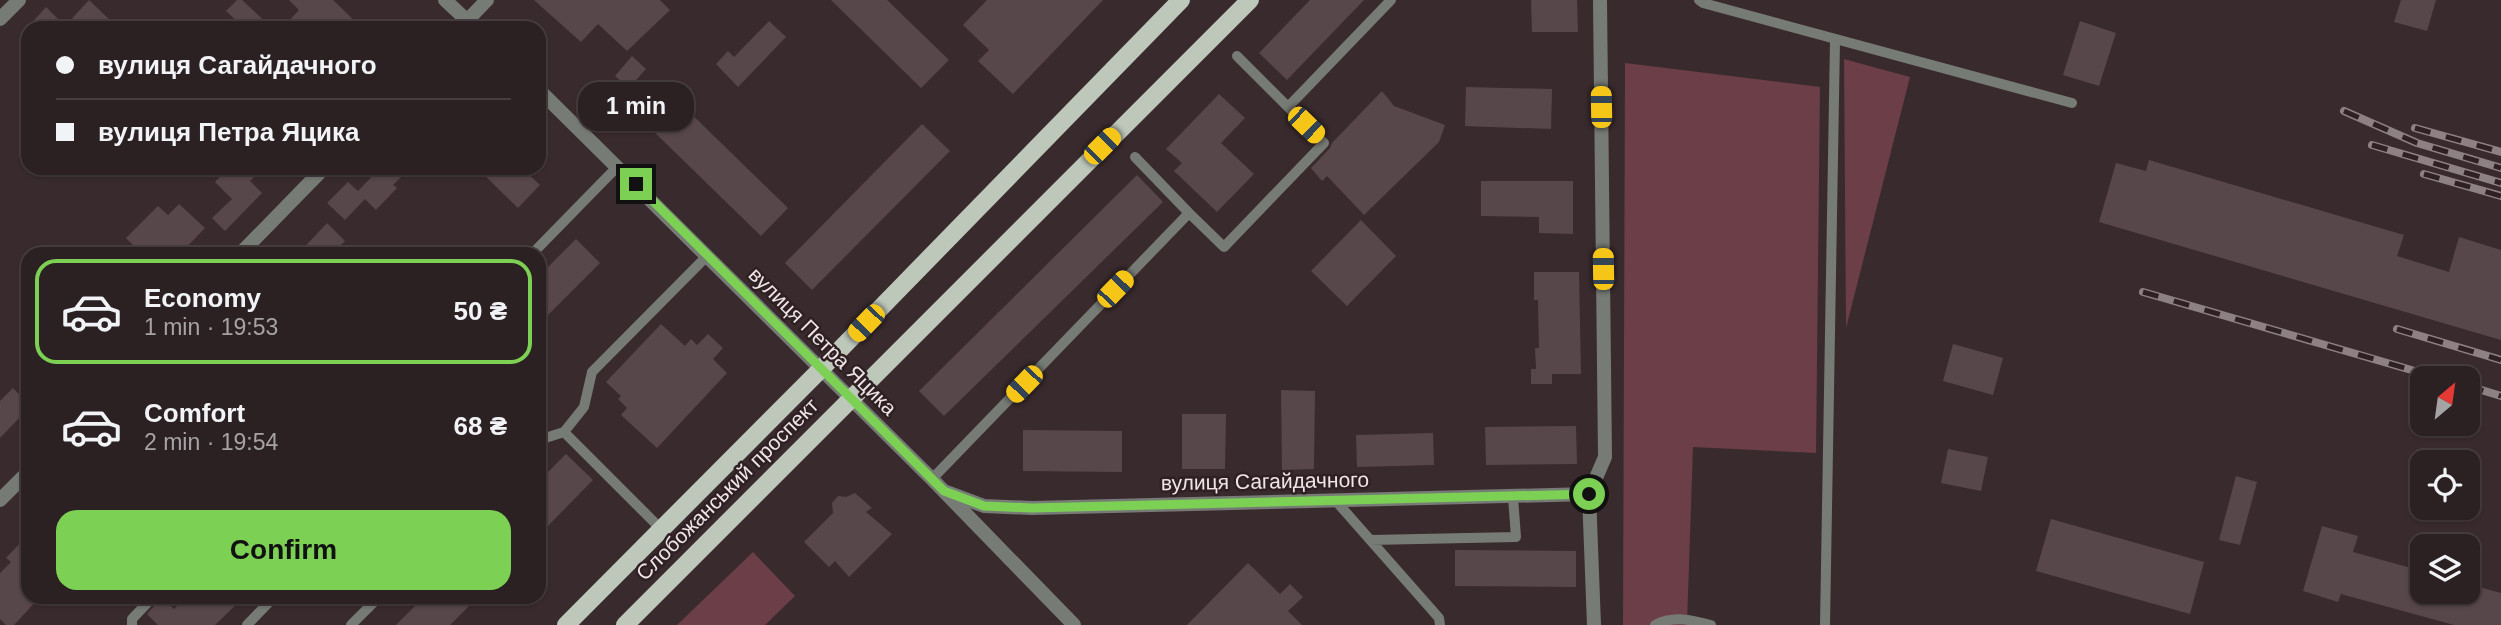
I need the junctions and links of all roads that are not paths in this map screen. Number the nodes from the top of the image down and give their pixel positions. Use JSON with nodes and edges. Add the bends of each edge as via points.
{"nodes":[{"id":1,"x":19,"y":0,"type":"edge"},
{"id":2,"x":445,"y":0,"type":"edge"},
{"id":3,"x":487,"y":0,"type":"edge"},
{"id":4,"x":1181,"y":0,"type":"edge"},
{"id":5,"x":1250,"y":0,"type":"edge"},
{"id":6,"x":1391,"y":0,"type":"edge"},
{"id":7,"x":1600,"y":0,"type":"edge"},
{"id":8,"x":1699,"y":0,"type":"edge"},
{"id":9,"x":0,"y":19,"type":"edge"},
{"id":10,"x":463,"y":21,"type":"edge"},
{"id":11,"x":471,"y":21,"type":"edge"},
{"id":12,"x":1835,"y":40,"type":"junction"},
{"id":13,"x":1237,"y":56,"type":"dead end"},
{"id":14,"x":546,"y":97,"type":"edge"},
{"id":15,"x":2072,"y":103,"type":"dead end"},
{"id":16,"x":1288,"y":107,"type":"junction"},
{"id":17,"x":1135,"y":158,"type":"dead end"},
{"id":18,"x":618,"y":166,"type":"junction"},
{"id":19,"x":317,"y":175,"type":"edge"},
{"id":20,"x":1189,"y":213,"type":"junction"},
{"id":21,"x":247,"y":247,"type":"edge"},
{"id":22,"x":539,"y":247,"type":"edge"},
{"id":23,"x":708,"y":256,"type":"junction"},
{"id":24,"x":821,"y":369,"type":"junction"},
{"id":25,"x":850,"y":397,"type":"junction"},
{"id":26,"x":564,"y":432,"type":"junction"},
{"id":27,"x":546,"y":438,"type":"edge"},
{"id":28,"x":21,"y":479,"type":"edge"},
{"id":29,"x":932,"y":479,"type":"junction"},
{"id":30,"x":944,"y":491,"type":"junction"},
{"id":31,"x":1589,"y":494,"type":"junction"},
{"id":32,"x":1513,"y":497,"type":"junction"},
{"id":33,"x":0,"y":500,"type":"edge"},
{"id":34,"x":1335,"y":500,"type":"junction"},
{"id":35,"x":661,"y":529,"type":"junction"},
{"id":36,"x":1370,"y":540,"type":"junction"},
{"id":37,"x":146,"y":604,"type":"edge"},
{"id":38,"x":267,"y":604,"type":"edge"},
{"id":39,"x":372,"y":604,"type":"edge"},
{"id":40,"x":132,"y":625,"type":"edge"},
{"id":41,"x":247,"y":625,"type":"edge"},
{"id":42,"x":351,"y":625,"type":"edge"},
{"id":43,"x":566,"y":625,"type":"edge"},
{"id":44,"x":625,"y":625,"type":"edge"},
{"id":45,"x":1074,"y":625,"type":"edge"},
{"id":46,"x":1440,"y":625,"type":"edge"},
{"id":47,"x":1594,"y":625,"type":"edge"},
{"id":48,"x":1655,"y":625,"type":"edge"},
{"id":49,"x":1711,"y":625,"type":"edge"},
{"id":50,"x":1825,"y":625,"type":"edge"}],
"edges":[{"from":1,"to":9,"type":"street"},
{"from":2,"to":10,"type":"street"},
{"from":3,"to":11,"type":"street"},
{"from":4,"to":24,"type":"main road","name":"Слобожанський проспект"},
{"from":5,"to":25,"type":"main road","name":"Слобожанський проспект"},
{"from":6,"to":16,"type":"lane"},
{"from":7,"to":31,"type":"street","via":[[1605,457]]},
{"from":8,"to":12,"type":"lane"},
{"from":12,"to":15,"type":"lane"},
{"from":12,"to":50,"type":"lane"},
{"from":13,"to":16,"type":"lane"},
{"from":14,"to":18,"type":"street","name":"вулиця Петра Яцика"},
{"from":16,"to":20,"type":"lane","via":[[1324,143],[1224,247]]},
{"from":17,"to":20,"type":"lane"},
{"from":18,"to":22,"type":"lane"},
{"from":18,"to":23,"type":"street","name":"вулиця Петра Яцика"},
{"from":19,"to":21,"type":"street"},
{"from":20,"to":29,"type":"lane"},
{"from":23,"to":24,"type":"street","name":"вулиця Петра Яцика"},
{"from":23,"to":26,"type":"lane","via":[[593,372],[584,407]]},
{"from":24,"to":25,"type":"street","name":"вулиця Петра Яцика"},
{"from":24,"to":35,"type":"main road","name":"Слобожанський проспект"},
{"from":25,"to":29,"type":"street","name":"вулиця Петра Яцика"},
{"from":25,"to":44,"type":"main road","name":"Слобожанський проспект"},
{"from":26,"to":27,"type":"lane"},
{"from":26,"to":35,"type":"lane"},
{"from":28,"to":33,"type":"street"},
{"from":29,"to":30,"type":"street","name":"вулиця Петра Яцика"},
{"from":30,"to":34,"type":"street","name":"вулиця Сагайдачного","via":[[984,506],[1032,508]]},
{"from":30,"to":45,"type":"street","name":"вулиця Петра Яцика"},
{"from":31,"to":32,"type":"street","name":"вулиця Сагайдачного"},
{"from":31,"to":47,"type":"street"},
{"from":32,"to":34,"type":"street","name":"вулиця Сагайдачного"},
{"from":32,"to":36,"type":"lane","via":[[1516,537]]},
{"from":34,"to":36,"type":"lane"},
{"from":35,"to":43,"type":"main road","name":"Слобожанський проспект"},
{"from":36,"to":46,"type":"lane","via":[[1439,618]]},
{"from":37,"to":40,"type":"lane"},
{"from":38,"to":41,"type":"lane"},
{"from":39,"to":42,"type":"lane"},
{"from":48,"to":49,"type":"lane","via":[[1688,619]]}]}
